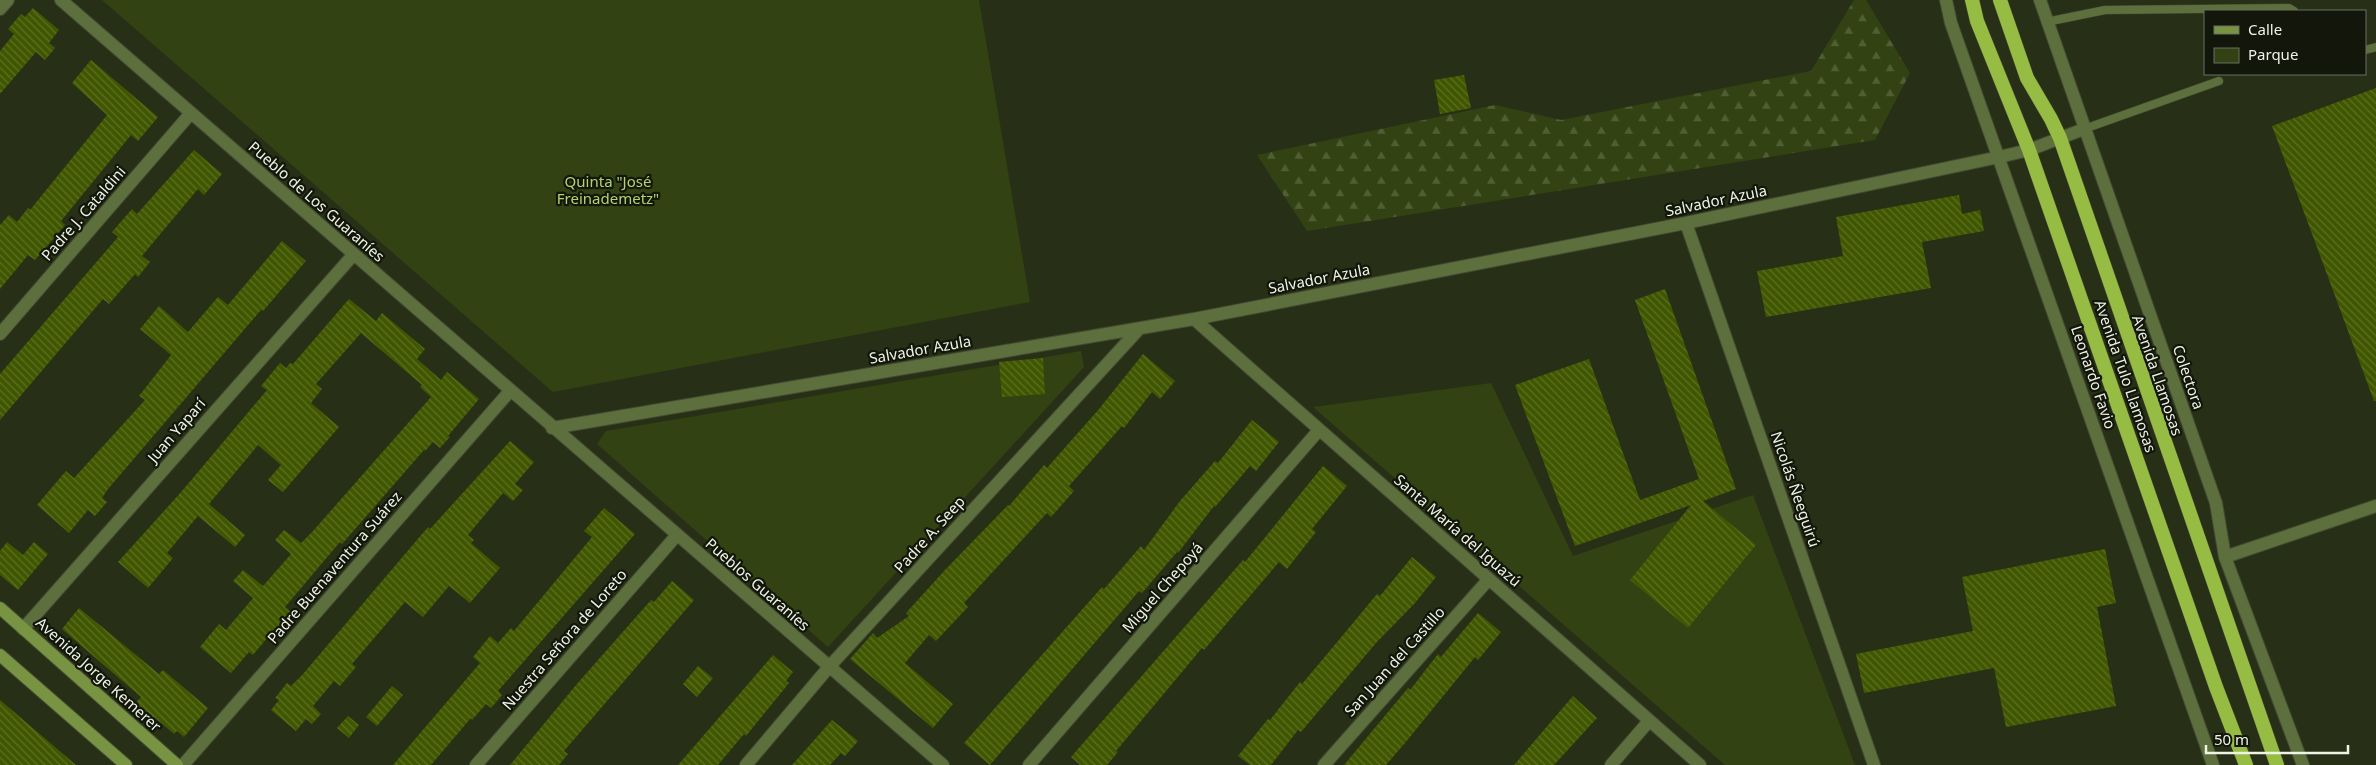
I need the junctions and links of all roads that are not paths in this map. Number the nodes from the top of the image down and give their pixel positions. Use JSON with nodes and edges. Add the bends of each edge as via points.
{"nodes":[{"id":1,"x":8,"y":0,"type":"edge"},
{"id":2,"x":61,"y":0,"type":"edge"},
{"id":3,"x":1946,"y":0,"type":"edge"},
{"id":4,"x":1972,"y":0,"type":"edge"},
{"id":5,"x":2000,"y":0,"type":"edge"},
{"id":6,"x":2040,"y":0,"type":"edge"},
{"id":7,"x":0,"y":9,"type":"edge"},
{"id":8,"x":2292,"y":10,"type":"edge"},
{"id":9,"x":2046,"y":22,"type":"junction"},
{"id":10,"x":2219,"y":81,"type":"dead end"},
{"id":11,"x":191,"y":113,"type":"junction"},
{"id":12,"x":2084,"y":128,"type":"junction"},
{"id":13,"x":2060,"y":138,"type":"junction"},
{"id":14,"x":2029,"y":150,"type":"junction"},
{"id":15,"x":1999,"y":157,"type":"junction"},
{"id":16,"x":1686,"y":223,"type":"junction"},
{"id":17,"x":354,"y":254,"type":"junction"},
{"id":18,"x":1194,"y":320,"type":"junction"},
{"id":19,"x":1140,"y":328,"type":"junction"},
{"id":20,"x":0,"y":334,"type":"edge"},
{"id":21,"x":510,"y":391,"type":"junction"},
{"id":22,"x":552,"y":428,"type":"junction"},
{"id":23,"x":1319,"y":430,"type":"junction"},
{"id":24,"x":2376,"y":506,"type":"edge"},
{"id":25,"x":677,"y":535,"type":"junction"},
{"id":26,"x":2225,"y":557,"type":"junction"},
{"id":27,"x":1489,"y":579,"type":"junction"},
{"id":28,"x":0,"y":608,"type":"edge"},
{"id":29,"x":23,"y":629,"type":"junction"},
{"id":30,"x":0,"y":655,"type":"edge"},
{"id":31,"x":829,"y":667,"type":"junction"},
{"id":32,"x":1649,"y":721,"type":"junction"},
{"id":33,"x":126,"y":765,"type":"edge"},
{"id":34,"x":177,"y":765,"type":"edge"},
{"id":35,"x":183,"y":765,"type":"edge"},
{"id":36,"x":476,"y":765,"type":"edge"},
{"id":37,"x":746,"y":765,"type":"edge"},
{"id":38,"x":943,"y":765,"type":"edge"},
{"id":39,"x":1029,"y":765,"type":"edge"},
{"id":40,"x":1324,"y":765,"type":"edge"},
{"id":41,"x":1611,"y":765,"type":"edge"},
{"id":42,"x":1700,"y":765,"type":"edge"},
{"id":43,"x":1874,"y":765,"type":"edge"},
{"id":44,"x":2213,"y":765,"type":"edge"},
{"id":45,"x":2246,"y":765,"type":"edge"},
{"id":46,"x":2277,"y":765,"type":"edge"},
{"id":47,"x":2302,"y":765,"type":"edge"}],
"edges":[{"from":1,"to":7,"type":"street"},
{"from":2,"to":11,"type":"street","name":"Pueblo de Los Guaraníes"},
{"from":3,"to":15,"type":"street","name":"Leonardo Favio","via":[[1951,23]]},
{"from":4,"to":14,"type":"highway","name":"Avenida Tulo Llamosas","via":[[1977,21]]},
{"from":5,"to":13,"type":"highway","name":"Avenida Llamosas","via":[[2027,78]]},
{"from":6,"to":9,"type":"street","name":"Colectora"},
{"from":8,"to":9,"type":"lane","via":[[2105,10]]},
{"from":9,"to":12,"type":"street","name":"Colectora"},
{"from":10,"to":12,"type":"lane"},
{"from":11,"to":17,"type":"street","name":"Pueblo de Los Guaraníes"},
{"from":11,"to":20,"type":"street","name":"Padre J. Cataldini"},
{"from":12,"to":13,"type":"street","name":"Salvador Azula"},
{"from":12,"to":26,"type":"street","name":"Colectora","via":[[2216,503]]},
{"from":13,"to":14,"type":"street","name":"Salvador Azula"},
{"from":13,"to":46,"type":"highway","name":"Avenida Llamosas"},
{"from":14,"to":15,"type":"street","name":"Salvador Azula"},
{"from":14,"to":45,"type":"highway","name":"Avenida Tulo Llamosas"},
{"from":15,"to":16,"type":"street","name":"Salvador Azula"},
{"from":15,"to":44,"type":"street","name":"Leonardo Favio"},
{"from":16,"to":18,"type":"street","name":"Salvador Azula"},
{"from":16,"to":43,"type":"street","name":"Nicolás Ñeeguirú"},
{"from":17,"to":21,"type":"street","name":"Pueblo de Los Guaraníes"},
{"from":17,"to":29,"type":"street","name":"Juan Yaparí"},
{"from":18,"to":19,"type":"street","name":"Salvador Azula"},
{"from":18,"to":23,"type":"street","name":"Santa María del Iguazú"},
{"from":19,"to":22,"type":"street","name":"Salvador Azula"},
{"from":19,"to":31,"type":"street","name":"Padre A. Seep"},
{"from":21,"to":22,"type":"street","name":"Pueblo de Los Guaraníes"},
{"from":21,"to":35,"type":"street","name":"Padre Buenaventura Suárez"},
{"from":22,"to":25,"type":"street","name":"Pueblos Guaraníes"},
{"from":23,"to":27,"type":"street","name":"Santa María del Iguazú"},
{"from":23,"to":39,"type":"street","name":"Miguel Chepoyá"},
{"from":24,"to":26,"type":"street"},
{"from":25,"to":31,"type":"street","name":"Pueblos Guaraníes"},
{"from":25,"to":36,"type":"street","name":"Nuestra Señora de Loreto"},
{"from":26,"to":47,"type":"street","name":"Colectora"},
{"from":27,"to":32,"type":"street","name":"Santa María del Iguazú"},
{"from":27,"to":40,"type":"street","name":"San Juan del Castillo"},
{"from":28,"to":29,"type":"main road","name":"Avenida Jorge Kemerer"},
{"from":29,"to":34,"type":"main road","name":"Avenida Jorge Kemerer"},
{"from":30,"to":33,"type":"main road"},
{"from":31,"to":37,"type":"street","name":"Padre A. Seep"},
{"from":31,"to":38,"type":"street","name":"Pueblos Guaraníes"},
{"from":32,"to":41,"type":"street"},
{"from":32,"to":42,"type":"street","name":"Santa María del Iguazú"}]}
